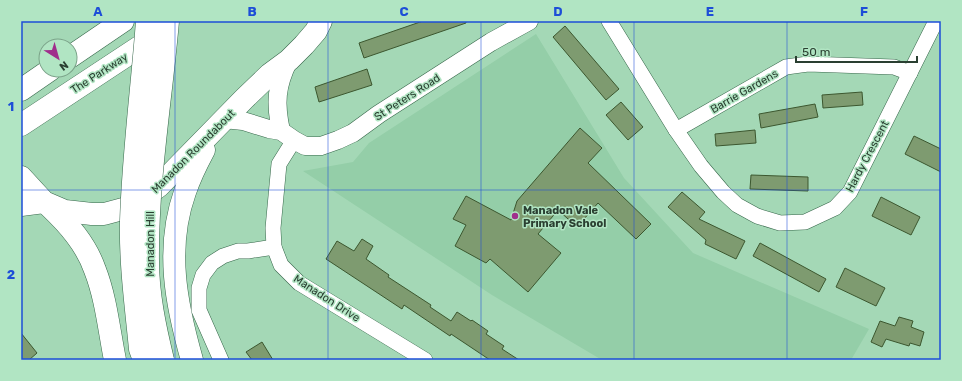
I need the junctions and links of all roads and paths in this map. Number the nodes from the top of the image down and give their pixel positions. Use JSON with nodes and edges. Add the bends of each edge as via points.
{"nodes":[{"id":1,"x":123,"y":21,"type":"edge"},
{"id":2,"x":147,"y":21,"type":"edge"},
{"id":3,"x":321,"y":21,"type":"edge"},
{"id":4,"x":529,"y":21,"type":"edge"},
{"id":5,"x":609,"y":21,"type":"edge"},
{"id":6,"x":936,"y":21,"type":"edge"},
{"id":7,"x":171,"y":25,"type":"edge"},
{"id":8,"x":78,"y":52,"type":"edge"},
{"id":9,"x":289,"y":60,"type":"junction"},
{"id":10,"x":910,"y":73,"type":"junction"},
{"id":11,"x":38,"y":78,"type":"edge"},
{"id":12,"x":21,"y":90,"type":"edge"},
{"id":13,"x":21,"y":124,"type":"edge"},
{"id":14,"x":219,"y":125,"type":"junction"},
{"id":15,"x":676,"y":130,"type":"junction"},
{"id":16,"x":288,"y":136,"type":"junction"},
{"id":17,"x":21,"y":177,"type":"edge"},
{"id":18,"x":44,"y":202,"type":"junction"},
{"id":19,"x":21,"y":205,"type":"edge"},
{"id":20,"x":274,"y":247,"type":"junction"},
{"id":21,"x":115,"y":360,"type":"edge"},
{"id":22,"x":144,"y":360,"type":"edge"},
{"id":23,"x":163,"y":360,"type":"edge"},
{"id":24,"x":192,"y":360,"type":"edge"},
{"id":25,"x":221,"y":360,"type":"edge"},
{"id":26,"x":425,"y":360,"type":"edge"}],
"edges":[{"from":1,"to":8,"type":"main road"},
{"from":2,"to":22,"type":"main road","name":"Manadon Hill","bridge":true,"via":[[131,222],[132,274],[140,349]]},
{"from":3,"to":9,"type":"main road","name":"Manadon Roundabout","via":[[316,31]]},
{"from":4,"to":16,"type":"street","name":"St Peters Road","via":[[491,42],[353,133],[321,146],[305,146]]},
{"from":5,"to":15,"type":"street","name":"Hardy Crescent"},
{"from":6,"to":10,"type":"street","name":"Hardy Crescent"},
{"from":7,"to":13,"type":"main road","name":"The Parkway"},
{"from":7,"to":23,"type":"main road","name":"Manadon Hill","bridge":true,"via":[[152,173],[148,262],[151,299]]},
{"from":9,"to":14,"type":"main road","name":"Manadon Roundabout","via":[[270,74]]},
{"from":9,"to":16,"type":"street","via":[[282,75],[277,105]]},
{"from":10,"to":15,"type":"street","name":"Barrie Gardens","via":[[894,67],[808,64],[786,67]]},
{"from":10,"to":15,"type":"street","name":"Hardy Crescent","via":[[850,192],[835,208],[805,222],[780,223],[757,216],[737,205],[701,166]]},
{"from":11,"to":12,"type":"main road"},
{"from":14,"to":16,"type":"street","name":"St Peters Road","via":[[243,121]]},
{"from":14,"to":18,"type":"main road","name":"Manadon Roundabout","via":[[159,186],[130,207],[104,214],[92,214],[65,211]]},
{"from":14,"to":24,"type":"main road","via":[[184,192],[174,245],[175,286]]},
{"from":16,"to":20,"type":"street","name":"Manadon Drive","via":[[280,164],[273,228]]},
{"from":17,"to":18,"type":"main road","name":"Manadon Roundabout"},
{"from":18,"to":19,"type":"main road"},
{"from":18,"to":21,"type":"main road","via":[[71,229],[91,259],[100,286]]},
{"from":20,"to":25,"type":"street","via":[[238,251],[223,256],[212,263],[203,275],[199,310]]},
{"from":20,"to":26,"type":"street","name":"Manadon Drive","via":[[281,264],[299,283]]}]}
